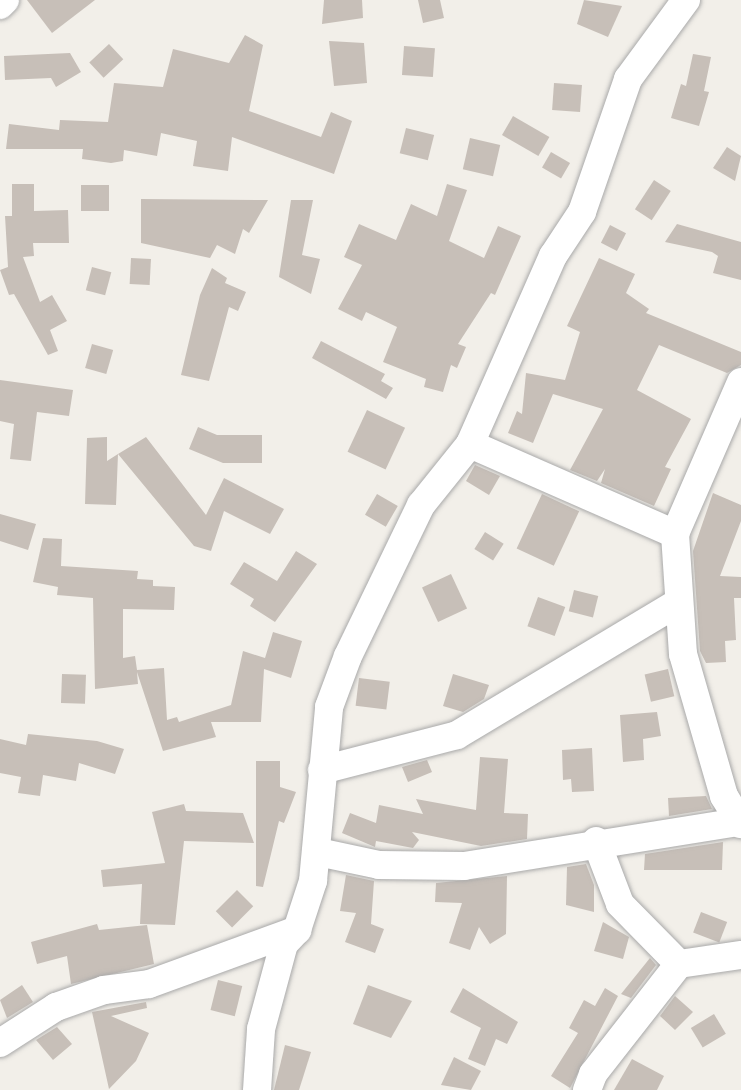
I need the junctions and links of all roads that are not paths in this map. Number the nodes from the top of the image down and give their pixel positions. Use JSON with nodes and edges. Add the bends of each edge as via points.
{"nodes":[{"id":1,"x":5,"y":0,"type":"edge"},
{"id":2,"x":686,"y":0,"type":"edge"},
{"id":3,"x":0,"y":5,"type":"edge"},
{"id":4,"x":741,"y":382,"type":"edge"},
{"id":5,"x":470,"y":444,"type":"junction"},
{"id":6,"x":675,"y":534,"type":"junction"},
{"id":7,"x":676,"y":604,"type":"junction"},
{"id":8,"x":322,"y":770,"type":"junction"},
{"id":9,"x":740,"y":823,"type":"edge"},
{"id":10,"x":596,"y":841,"type":"junction"},
{"id":11,"x":318,"y":852,"type":"junction"},
{"id":12,"x":297,"y":930,"type":"junction"},
{"id":13,"x":741,"y":955,"type":"edge"},
{"id":14,"x":679,"y":964,"type":"junction"},
{"id":15,"x":0,"y":1043,"type":"edge"},
{"id":16,"x":257,"y":1090,"type":"edge"},
{"id":17,"x":587,"y":1090,"type":"edge"}],
"edges":[{"from":1,"to":3,"type":"street"},
{"from":2,"to":5,"type":"street","via":[[628,79],[582,212],[553,256]]},
{"from":4,"to":6,"type":"street"},
{"from":5,"to":6,"type":"street"},
{"from":5,"to":8,"type":"street","via":[[421,505],[373,600],[329,707]]},
{"from":6,"to":7,"type":"street"},
{"from":7,"to":8,"type":"street","via":[[457,735]]},
{"from":7,"to":9,"type":"street","via":[[683,654],[724,796]]},
{"from":8,"to":11,"type":"street"},
{"from":9,"to":10,"type":"street"},
{"from":10,"to":11,"type":"street","via":[[464,866],[379,865]]},
{"from":10,"to":14,"type":"street","via":[[620,904]]},
{"from":11,"to":12,"type":"street"},
{"from":12,"to":15,"type":"street","via":[[149,984],[104,990],[56,1007]]},
{"from":12,"to":16,"type":"street","via":[[286,937],[261,1029]]},
{"from":13,"to":14,"type":"street"},
{"from":14,"to":17,"type":"street","via":[[593,1074]]}]}
